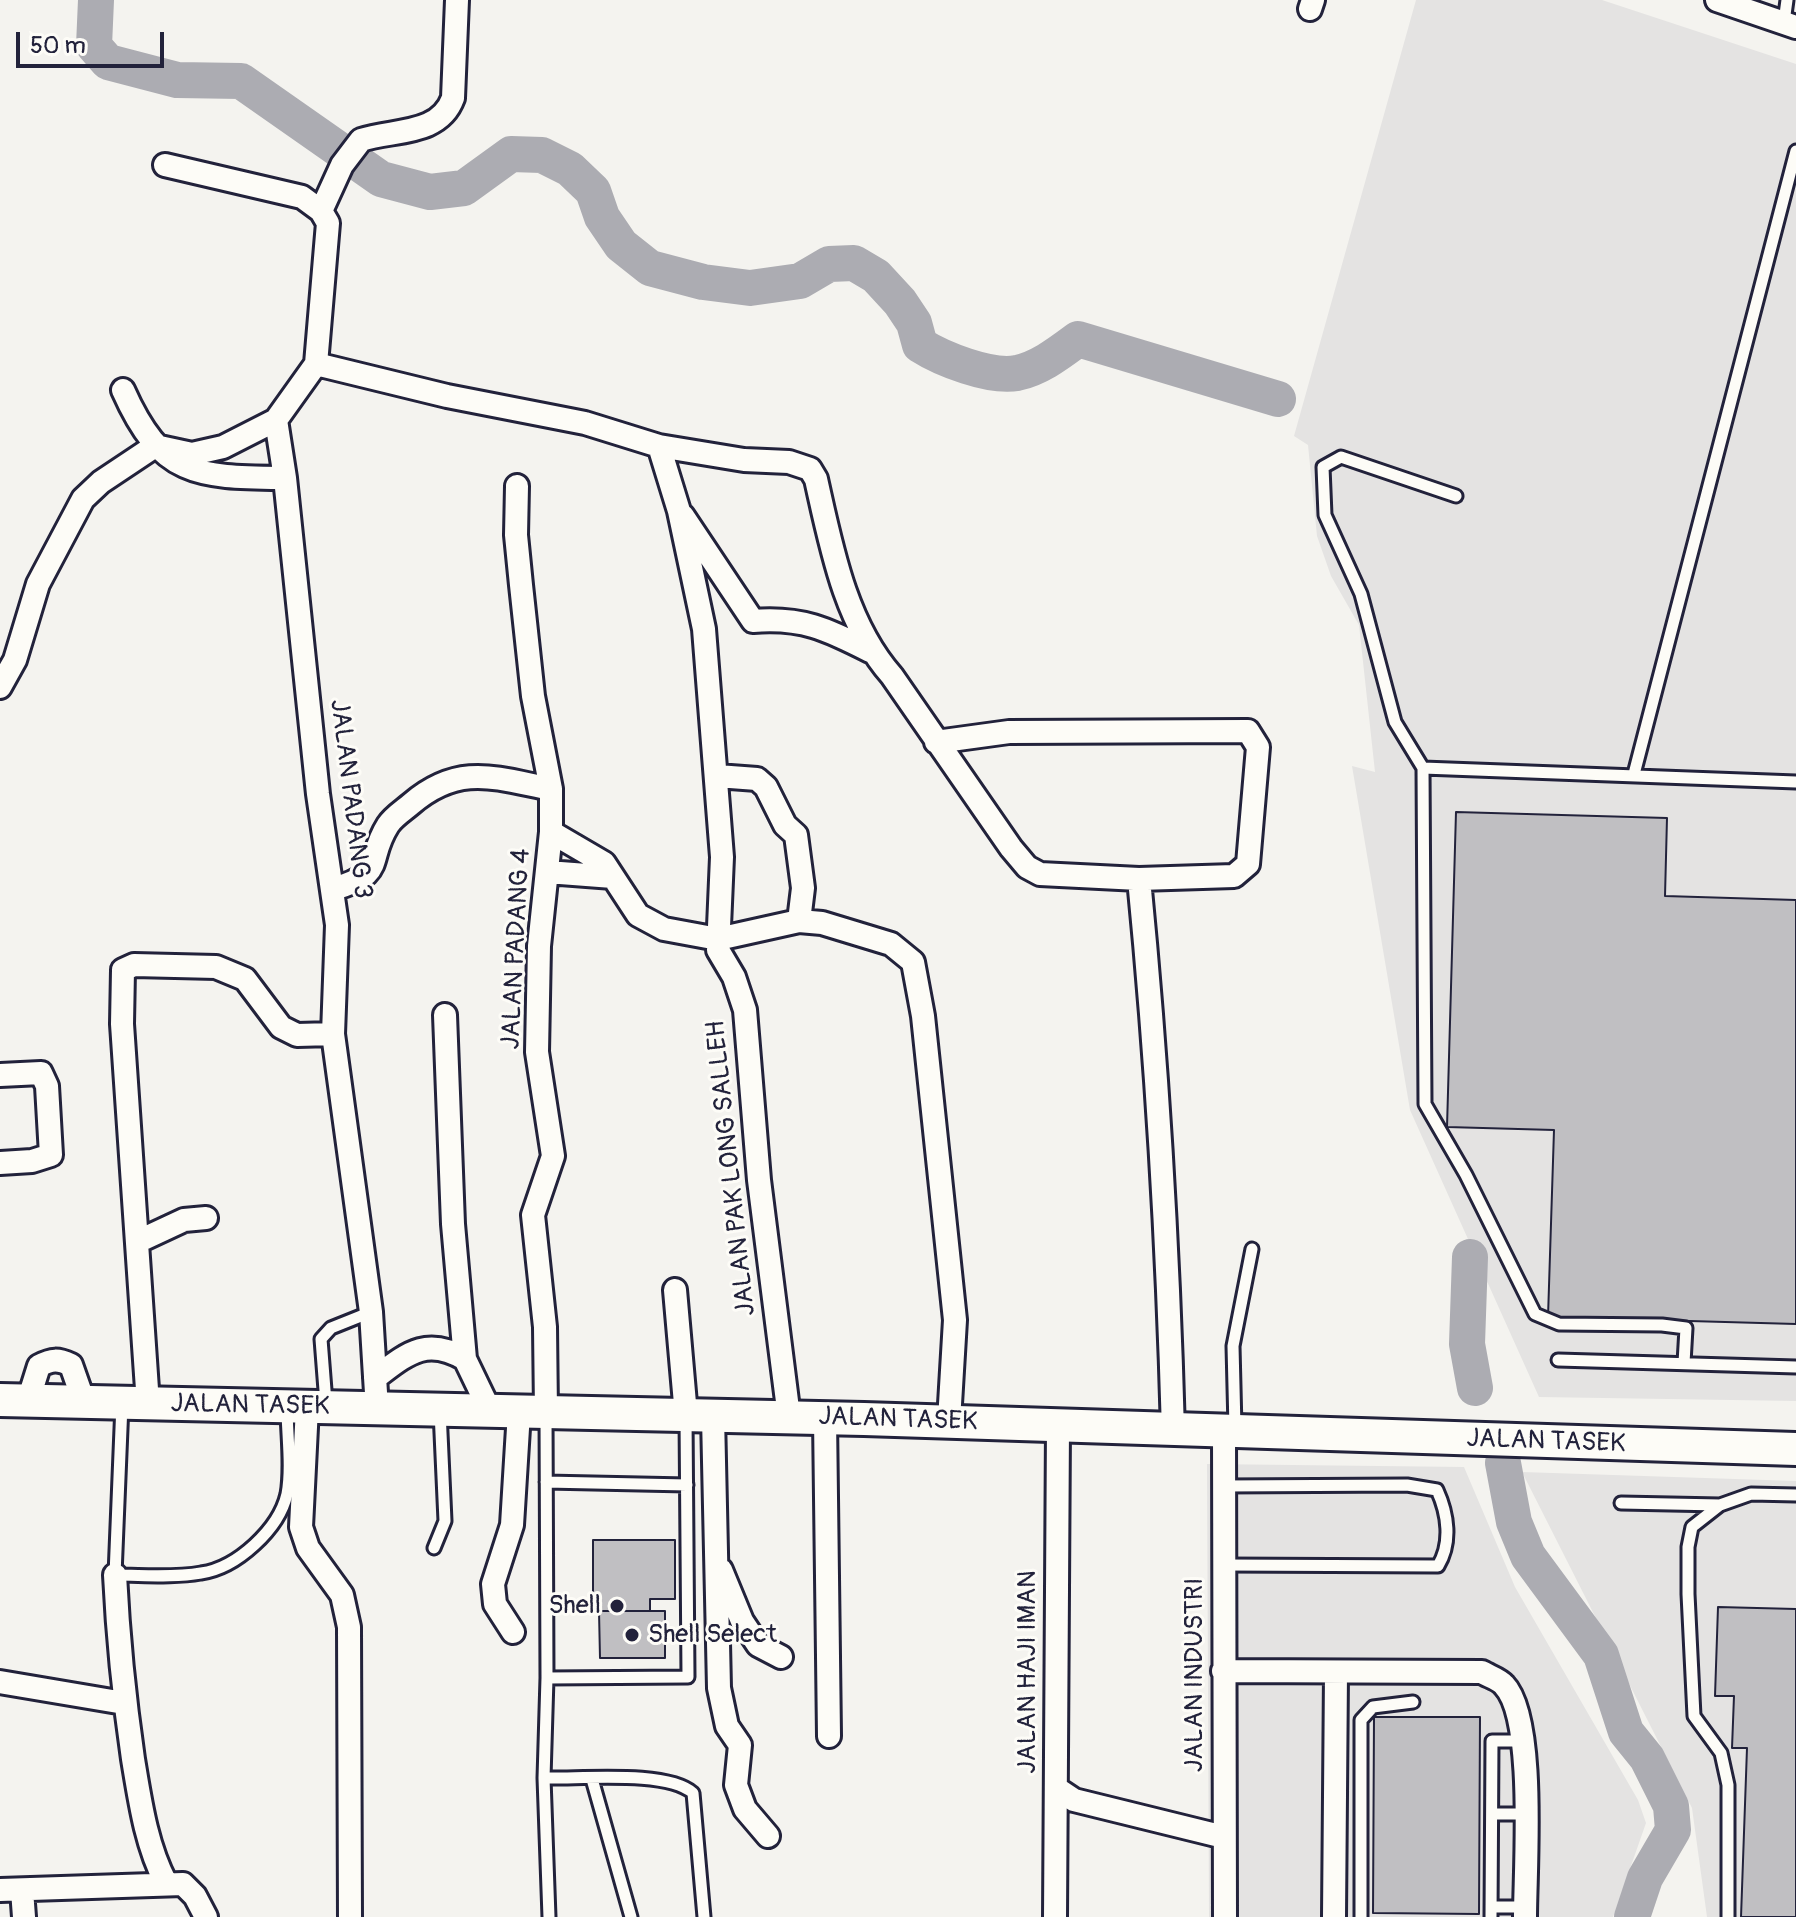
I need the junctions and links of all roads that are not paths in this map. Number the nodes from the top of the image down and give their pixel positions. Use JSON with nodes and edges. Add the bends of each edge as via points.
{"nodes":[{"id":1,"x":457,"y":0,"type":"edge"},
{"id":2,"x":1717,"y":0,"type":"edge"},
{"id":3,"x":1789,"y":16,"type":"edge"},
{"id":4,"x":1796,"y":151,"type":"edge"},
{"id":5,"x":165,"y":165,"type":"dead end"},
{"id":6,"x":321,"y":211,"type":"junction"},
{"id":7,"x":316,"y":364,"type":"junction"},
{"id":8,"x":123,"y":390,"type":"dead end"},
{"id":9,"x":276,"y":420,"type":"junction"},
{"id":10,"x":155,"y":446,"type":"junction"},
{"id":11,"x":659,"y":446,"type":"junction"},
{"id":12,"x":285,"y":478,"type":"junction"},
{"id":13,"x":517,"y":486,"type":"dead end"},
{"id":14,"x":1456,"y":496,"type":"dead end"},
{"id":15,"x":679,"y":511,"type":"junction"},
{"id":16,"x":870,"y":651,"type":"junction"},
{"id":17,"x":0,"y":687,"type":"edge"},
{"id":18,"x":936,"y":742,"type":"junction"},
{"id":19,"x":1423,"y":768,"type":"junction"},
{"id":20,"x":1634,"y":774,"type":"junction"},
{"id":21,"x":717,"y":776,"type":"junction"},
{"id":22,"x":1796,"y":782,"type":"edge"},
{"id":23,"x":551,"y":789,"type":"junction"},
{"id":24,"x":551,"y":832,"type":"junction"},
{"id":25,"x":547,"y":872,"type":"junction"},
{"id":26,"x":613,"y":877,"type":"junction"},
{"id":27,"x":1139,"y":879,"type":"junction"},
{"id":28,"x":333,"y":889,"type":"junction"},
{"id":29,"x":799,"y":921,"type":"junction"},
{"id":30,"x":718,"y":939,"type":"junction"},
{"id":31,"x":445,"y":1015,"type":"dead end"},
{"id":32,"x":333,"y":1034,"type":"junction"},
{"id":33,"x":0,"y":1075,"type":"edge"},
{"id":34,"x":0,"y":1163,"type":"edge"},
{"id":35,"x":206,"y":1218,"type":"dead end"},
{"id":36,"x":139,"y":1241,"type":"junction"},
{"id":37,"x":1252,"y":1249,"type":"dead end"},
{"id":38,"x":675,"y":1290,"type":"dead end"},
{"id":39,"x":371,"y":1312,"type":"junction"},
{"id":40,"x":465,"y":1359,"type":"junction"},
{"id":41,"x":1558,"y":1360,"type":"dead end"},
{"id":42,"x":1684,"y":1363,"type":"junction"},
{"id":43,"x":1796,"y":1367,"type":"edge"},
{"id":44,"x":376,"y":1394,"type":"junction"},
{"id":45,"x":14,"y":1400,"type":"edge"},
{"id":46,"x":135,"y":1404,"type":"junction"},
{"id":47,"x":307,"y":1407,"type":"junction"},
{"id":48,"x":440,"y":1410,"type":"junction"},
{"id":49,"x":518,"y":1412,"type":"junction"},
{"id":50,"x":699,"y":1415,"type":"junction"},
{"id":51,"x":789,"y":1417,"type":"junction"},
{"id":52,"x":825,"y":1418,"type":"junction"},
{"id":53,"x":949,"y":1421,"type":"junction"},
{"id":54,"x":1058,"y":1426,"type":"junction"},
{"id":55,"x":1173,"y":1431,"type":"junction"},
{"id":56,"x":1230,"y":1432,"type":"junction"},
{"id":57,"x":1796,"y":1449,"type":"edge"},
{"id":58,"x":546,"y":1482,"type":"junction"},
{"id":59,"x":687,"y":1485,"type":"junction"},
{"id":60,"x":1224,"y":1486,"type":"junction"},
{"id":61,"x":1796,"y":1495,"type":"edge"},
{"id":62,"x":1621,"y":1503,"type":"dead end"},
{"id":63,"x":1720,"y":1505,"type":"junction"},
{"id":64,"x":434,"y":1548,"type":"dead end"},
{"id":65,"x":716,"y":1557,"type":"junction"},
{"id":66,"x":1224,"y":1565,"type":"junction"},
{"id":67,"x":115,"y":1575,"type":"junction"},
{"id":68,"x":513,"y":1632,"type":"dead end"},
{"id":69,"x":781,"y":1657,"type":"dead end"},
{"id":70,"x":1223,"y":1671,"type":"junction"},
{"id":71,"x":1336,"y":1673,"type":"junction"},
{"id":72,"x":547,"y":1678,"type":"junction"},
{"id":73,"x":0,"y":1682,"type":"edge"},
{"id":74,"x":1413,"y":1702,"type":"dead end"},
{"id":75,"x":124,"y":1703,"type":"junction"},
{"id":76,"x":829,"y":1736,"type":"dead end"},
{"id":77,"x":1523,"y":1741,"type":"junction"},
{"id":78,"x":544,"y":1778,"type":"junction"},
{"id":79,"x":592,"y":1779,"type":"junction"},
{"id":80,"x":1056,"y":1788,"type":"junction"},
{"id":81,"x":1492,"y":1814,"type":"junction"},
{"id":82,"x":1526,"y":1814,"type":"junction"},
{"id":83,"x":768,"y":1836,"type":"dead end"},
{"id":84,"x":1224,"y":1837,"type":"junction"},
{"id":85,"x":1361,"y":1866,"type":"junction"},
{"id":86,"x":1333,"y":1868,"type":"junction"},
{"id":87,"x":166,"y":1883,"type":"junction"},
{"id":88,"x":11,"y":1890,"type":"edge"},
{"id":89,"x":1491,"y":1912,"type":"edge"},
{"id":90,"x":1525,"y":1912,"type":"edge"},
{"id":91,"x":24,"y":1917,"type":"edge"},
{"id":92,"x":206,"y":1917,"type":"edge"},
{"id":93,"x":350,"y":1917,"type":"edge"},
{"id":94,"x":549,"y":1917,"type":"edge"},
{"id":95,"x":631,"y":1917,"type":"edge"},
{"id":96,"x":704,"y":1917,"type":"edge"},
{"id":97,"x":1055,"y":1917,"type":"edge"},
{"id":98,"x":1225,"y":1917,"type":"edge"},
{"id":99,"x":1334,"y":1917,"type":"edge"},
{"id":100,"x":1361,"y":1917,"type":"edge"},
{"id":101,"x":1728,"y":1917,"type":"edge"}],
"edges":[{"from":1,"to":6,"type":"street","via":[[448,113],[436,123],[361,140],[342,165]]},
{"from":2,"to":3,"type":"street"},
{"from":4,"to":20,"type":"lane"},
{"from":5,"to":6,"type":"street","via":[[302,197]]},
{"from":6,"to":7,"type":"street","via":[[328,223]]},
{"from":7,"to":9,"type":"street"},
{"from":7,"to":11,"type":"street","via":[[585,423]]},
{"from":8,"to":10,"type":"street"},
{"from":9,"to":10,"type":"street","via":[[223,447],[192,454]]},
{"from":9,"to":12,"type":"street","name":"JALAN PADANG 3"},
{"from":10,"to":12,"type":"street","via":[[181,466],[210,475]]},
{"from":10,"to":17,"type":"street","via":[[83,499],[38,584],[15,660]]},
{"from":11,"to":15,"type":"street","name":"JALAN PAK LONG SALLEH"},
{"from":11,"to":16,"type":"street","via":[[810,469],[832,554]]},
{"from":12,"to":28,"type":"street","name":"JALAN PADANG 3"},
{"from":13,"to":23,"type":"street","name":"JALAN PADANG 4","via":[[516,535],[533,696]]},
{"from":14,"to":19,"type":"lane","via":[[1341,457],[1323,467],[1325,515],[1361,594],[1395,722]]},
{"from":15,"to":16,"type":"street","via":[[753,621],[785,619],[823,627]]},
{"from":15,"to":21,"type":"street","name":"JALAN PAK LONG SALLEH","via":[[704,629]]},
{"from":16,"to":18,"type":"street"},
{"from":18,"to":27,"type":"street","via":[[1027,867],[1050,875]]},
{"from":18,"to":27,"type":"street","via":[[1009,732],[1248,731],[1258,747],[1248,864],[1234,876]]},
{"from":19,"to":20,"type":"lane"},
{"from":19,"to":42,"type":"lane","via":[[1425,1104],[1535,1314],[1559,1324],[1686,1328]]},
{"from":20,"to":22,"type":"lane"},
{"from":21,"to":29,"type":"street","via":[[757,779],[796,835],[803,888]]},
{"from":21,"to":30,"type":"street","name":"JALAN PAK LONG SALLEH","via":[[722,857]]},
{"from":23,"to":24,"type":"street","name":"JALAN PADANG 4"},
{"from":23,"to":28,"type":"street","via":[[476,775],[451,779],[388,824],[374,868],[355,883]]},
{"from":24,"to":25,"type":"street","name":"JALAN PADANG 4"},
{"from":24,"to":26,"type":"street","via":[[604,863]]},
{"from":25,"to":26,"type":"street"},
{"from":25,"to":49,"type":"street","name":"JALAN PADANG 4","via":[[537,1052],[553,1156],[533,1215],[545,1327]]},
{"from":26,"to":30,"type":"street","via":[[638,915],[664,929]]},
{"from":27,"to":55,"type":"street","via":[[1168,1250]]},
{"from":28,"to":32,"type":"street","name":"JALAN PADANG 3"},
{"from":29,"to":30,"type":"street"},
{"from":29,"to":53,"type":"street","via":[[891,944],[913,962],[955,1320]]},
{"from":30,"to":51,"type":"street","name":"JALAN PAK LONG SALLEH","via":[[745,1010],[759,1180]]},
{"from":31,"to":40,"type":"street","via":[[453,1224]]},
{"from":32,"to":36,"type":"street","via":[[297,1035],[281,1027],[245,979],[216,967],[134,965],[123,970],[122,1024]]},
{"from":32,"to":39,"type":"street","name":"JALAN PADANG 3"},
{"from":33,"to":34,"type":"street","via":[[41,1073],[47,1086],[51,1143],[51,1155]]},
{"from":35,"to":36,"type":"street","via":[[184,1220]]},
{"from":36,"to":46,"type":"street"},
{"from":37,"to":56,"type":"lane","via":[[1233,1346]]},
{"from":38,"to":50,"type":"street"},
{"from":39,"to":44,"type":"street","name":"JALAN PADANG 3"},
{"from":39,"to":47,"type":"lane","via":[[331,1328],[321,1339]]},
{"from":40,"to":44,"type":"street","via":[[446,1348],[425,1348],[403,1357]]},
{"from":40,"to":49,"type":"street"},
{"from":41,"to":42,"type":"lane"},
{"from":42,"to":43,"type":"lane"},
{"from":44,"to":47,"type":"main road","name":"JALAN TASEK"},
{"from":44,"to":48,"type":"main road","name":"JALAN TASEK"},
{"from":45,"to":46,"type":"main road","name":"JALAN TASEK"},
{"from":46,"to":47,"type":"main road","name":"JALAN TASEK"},
{"from":46,"to":67,"type":"lane"},
{"from":47,"to":67,"type":"lane","via":[[287,1492],[265,1537],[203,1573]]},
{"from":47,"to":93,"type":"street","via":[[301,1527],[308,1548],[342,1595],[349,1627]]},
{"from":48,"to":49,"type":"main road","name":"JALAN TASEK"},
{"from":48,"to":64,"type":"lane","via":[[445,1521]]},
{"from":49,"to":50,"type":"main road","name":"JALAN TASEK"},
{"from":49,"to":58,"type":"lane"},
{"from":49,"to":68,"type":"street","name":"JALAN PADANG 4","via":[[512,1525],[493,1584],[495,1604]]},
{"from":50,"to":51,"type":"main road","name":"JALAN TASEK"},
{"from":50,"to":59,"type":"lane"},
{"from":50,"to":65,"type":"street"},
{"from":51,"to":52,"type":"main road","name":"JALAN TASEK"},
{"from":52,"to":53,"type":"main road","name":"JALAN TASEK"},
{"from":52,"to":76,"type":"street"},
{"from":53,"to":54,"type":"main road","name":"JALAN TASEK"},
{"from":54,"to":55,"type":"main road","name":"JALAN TASEK"},
{"from":54,"to":80,"type":"street","name":"JALAN HAJI IMAN"},
{"from":55,"to":56,"type":"main road","name":"JALAN TASEK"},
{"from":56,"to":57,"type":"main road","name":"JALAN TASEK"},
{"from":56,"to":60,"type":"street","name":"JALAN INDUSTRI"},
{"from":58,"to":59,"type":"lane"},
{"from":58,"to":72,"type":"lane"},
{"from":59,"to":72,"type":"lane","via":[[688,1677]]},
{"from":60,"to":66,"type":"street","name":"JALAN INDUSTRI"},
{"from":60,"to":66,"type":"lane","via":[[1407,1485],[1437,1490],[1447,1536],[1438,1566]]},
{"from":61,"to":63,"type":"lane","via":[[1751,1494]]},
{"from":62,"to":63,"type":"lane"},
{"from":63,"to":101,"type":"lane","via":[[1692,1527],[1688,1594],[1694,1716],[1721,1753],[1728,1785]]},
{"from":65,"to":69,"type":"street","via":[[742,1621],[758,1645]]},
{"from":65,"to":83,"type":"street","via":[[719,1688],[727,1726],[740,1745],[736,1785],[745,1809]]},
{"from":66,"to":70,"type":"street","name":"JALAN INDUSTRI"},
{"from":67,"to":75,"type":"street"},
{"from":70,"to":71,"type":"street"},
{"from":70,"to":84,"type":"street","name":"JALAN INDUSTRI"},
{"from":71,"to":77,"type":"street","via":[[1482,1672],[1503,1684],[1517,1708]]},
{"from":71,"to":86,"type":"street"},
{"from":72,"to":78,"type":"lane"},
{"from":73,"to":75,"type":"street"},
{"from":74,"to":85,"type":"lane","via":[[1373,1707],[1361,1720]]},
{"from":75,"to":87,"type":"street","via":[[137,1792],[155,1862]]},
{"from":77,"to":81,"type":"lane","via":[[1492,1741]]},
{"from":77,"to":82,"type":"street"},
{"from":78,"to":79,"type":"lane"},
{"from":78,"to":94,"type":"lane"},
{"from":79,"to":95,"type":"lane"},
{"from":79,"to":96,"type":"lane","via":[[682,1783],[693,1793]]},
{"from":80,"to":84,"type":"street","via":[[1074,1800]]},
{"from":80,"to":97,"type":"street","name":"JALAN HAJI IMAN"},
{"from":81,"to":82,"type":"lane"},
{"from":81,"to":89,"type":"lane"},
{"from":82,"to":90,"type":"street"},
{"from":84,"to":98,"type":"street","name":"JALAN INDUSTRI"},
{"from":85,"to":86,"type":"lane"},
{"from":85,"to":100,"type":"lane"},
{"from":86,"to":99,"type":"street"},
{"from":87,"to":88,"type":"street"},
{"from":87,"to":92,"type":"street","via":[[183,1884]]},
{"from":88,"to":91,"type":"street"},
{"from":89,"to":90,"type":"lane"}]}
